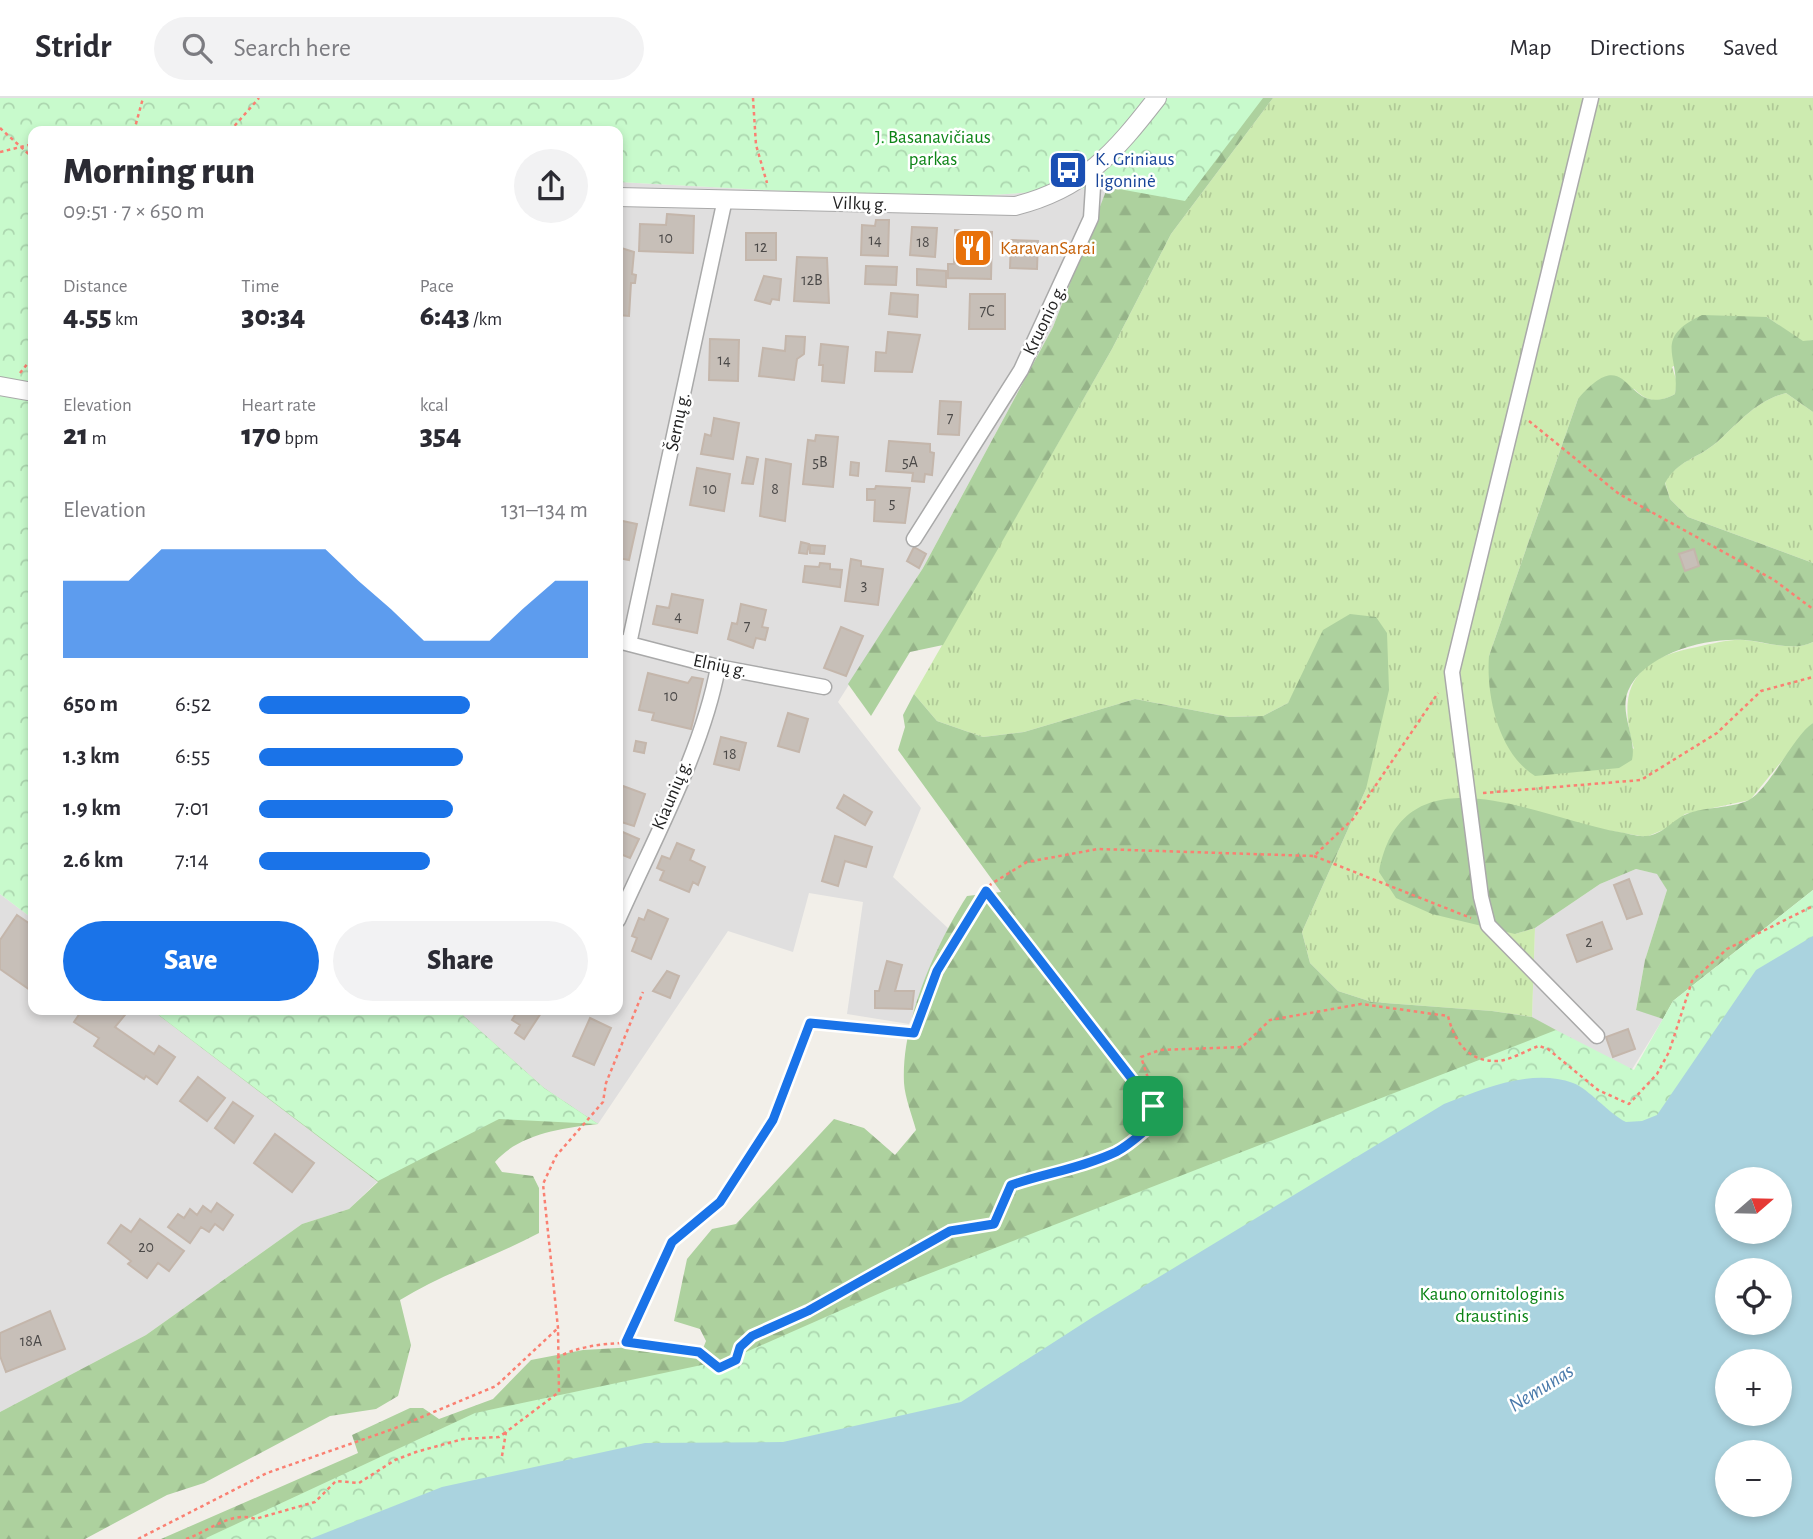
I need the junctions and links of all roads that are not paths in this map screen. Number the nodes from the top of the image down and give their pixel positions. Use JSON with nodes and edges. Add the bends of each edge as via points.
{"nodes":[{"id":1,"x":1157,"y":98,"type":"edge"},
{"id":2,"x":1591,"y":98,"type":"edge"},
{"id":3,"x":1094,"y":171,"type":"junction"},
{"id":4,"x":623,"y":197,"type":"edge"},
{"id":5,"x":725,"y":200,"type":"junction"},
{"id":6,"x":0,"y":386,"type":"edge"},
{"id":7,"x":28,"y":391,"type":"edge"},
{"id":8,"x":914,"y":539,"type":"dead end"},
{"id":9,"x":623,"y":642,"type":"edge"},
{"id":10,"x":719,"y":667,"type":"junction"},
{"id":11,"x":824,"y":687,"type":"dead end"},
{"id":12,"x":623,"y":909,"type":"edge"},
{"id":13,"x":1597,"y":1036,"type":"dead end"}],
"edges":[{"from":1,"to":3,"type":"street"},
{"from":2,"to":13,"type":"street","via":[[1452,672],[1488,925]]},
{"from":3,"to":5,"type":"street","name":"Vilkų g.","via":[[1053,194],[1001,208]]},
{"from":3,"to":8,"type":"street","name":"Kruonio g.","via":[[1091,218],[1021,370]]},
{"from":4,"to":5,"type":"street","name":"Vilkų g."},
{"from":5,"to":9,"type":"street","name":"Šernų g."},
{"from":6,"to":7,"type":"street"},
{"from":9,"to":10,"type":"street","name":"Elnių g."},
{"from":10,"to":11,"type":"street","name":"Elnių g."},
{"from":10,"to":12,"type":"street","name":"Kiaunių g.","via":[[686,765]]}]}
